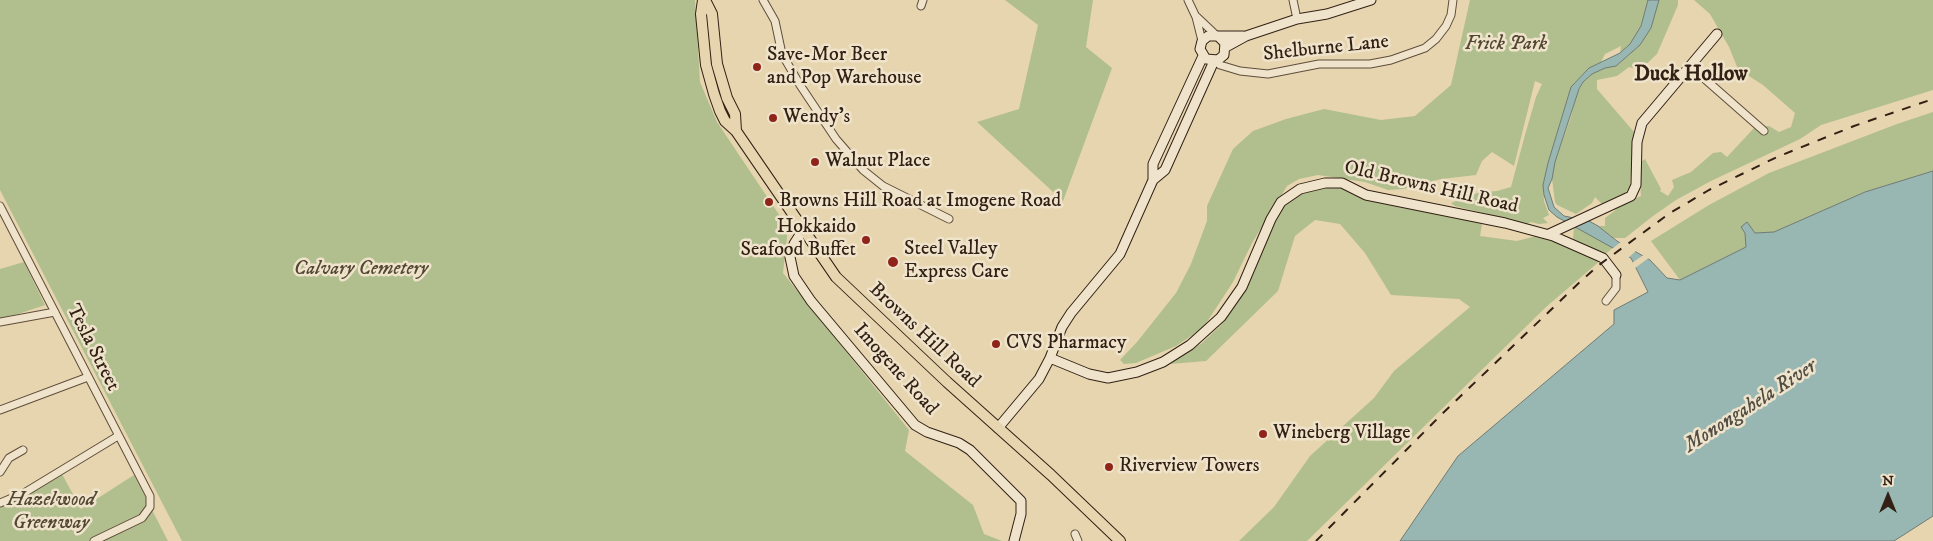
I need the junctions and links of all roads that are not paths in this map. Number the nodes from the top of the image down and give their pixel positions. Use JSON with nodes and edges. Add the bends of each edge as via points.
{"nodes":[{"id":1,"x":704,"y":0,"type":"edge"},
{"id":2,"x":763,"y":0,"type":"edge"},
{"id":3,"x":1188,"y":0,"type":"edge"},
{"id":4,"x":1292,"y":0,"type":"edge"},
{"id":5,"x":1371,"y":0,"type":"edge"},
{"id":6,"x":1453,"y":0,"type":"edge"},
{"id":7,"x":1196,"y":17,"type":"junction"},
{"id":8,"x":1298,"y":19,"type":"junction"},
{"id":9,"x":1717,"y":34,"type":"dead end"},
{"id":10,"x":1218,"y":36,"type":"junction"},
{"id":11,"x":1246,"y":36,"type":"junction"},
{"id":12,"x":1202,"y":41,"type":"junction"},
{"id":13,"x":1225,"y":51,"type":"junction"},
{"id":14,"x":1203,"y":56,"type":"junction"},
{"id":15,"x":1214,"y":61,"type":"junction"},
{"id":16,"x":1690,"y":66,"type":"junction"},
{"id":17,"x":1231,"y":68,"type":"junction"},
{"id":18,"x":1764,"y":131,"type":"dead end"},
{"id":19,"x":1152,"y":180,"type":"junction"},
{"id":20,"x":1,"y":208,"type":"edge"},
{"id":21,"x":949,"y":219,"type":"dead end"},
{"id":22,"x":803,"y":230,"type":"junction"},
{"id":23,"x":1552,"y":233,"type":"junction"},
{"id":24,"x":1616,"y":275,"type":"joint"},
{"id":25,"x":1606,"y":302,"type":"dead end"},
{"id":26,"x":55,"y":312,"type":"junction"},
{"id":27,"x":0,"y":322,"type":"edge"},
{"id":28,"x":1050,"y":358,"type":"junction"},
{"id":29,"x":88,"y":377,"type":"junction"},
{"id":30,"x":0,"y":410,"type":"edge"},
{"id":31,"x":998,"y":428,"type":"junction"},
{"id":32,"x":118,"y":436,"type":"junction"},
{"id":33,"x":23,"y":450,"type":"dead end"},
{"id":34,"x":0,"y":472,"type":"edge"},
{"id":35,"x":0,"y":503,"type":"edge"},
{"id":36,"x":94,"y":541,"type":"edge"},
{"id":37,"x":1014,"y":541,"type":"edge"},
{"id":38,"x":1120,"y":541,"type":"edge"}],
"edges":[{"from":1,"to":22,"type":"main road","name":"Browns Hill Road","via":[[712,14],[718,64],[735,114],[736,130]]},
{"from":2,"to":21,"type":"street","via":[[775,20],[782,54],[836,139],[883,186]]},
{"from":3,"to":7,"type":"street"},
{"from":4,"to":8,"type":"street"},
{"from":5,"to":8,"type":"street"},
{"from":6,"to":17,"type":"street","name":"Shelburne Lane","via":[[1451,15],[1436,39],[1411,54],[1370,64],[1319,64],[1268,74]]},
{"from":7,"to":10,"type":"street"},
{"from":7,"to":12,"type":"street"},
{"from":8,"to":11,"type":"street"},
{"from":9,"to":16,"type":"street"},
{"from":10,"to":11,"type":"street"},
{"from":10,"to":12,"type":"street","via":[[1208,36]]},
{"from":10,"to":13,"type":"street","via":[[1225,43]]},
{"from":11,"to":13,"type":"street"},
{"from":12,"to":14,"type":"street","via":[[1200,49]]},
{"from":13,"to":15,"type":"street"},
{"from":13,"to":17,"type":"street"},
{"from":14,"to":15,"type":"street"},
{"from":14,"to":19,"type":"street","via":[[1153,164]]},
{"from":15,"to":17,"type":"street","name":"Shelburne Lane"},
{"from":15,"to":19,"type":"street","via":[[1164,170]]},
{"from":16,"to":18,"type":"street"},
{"from":16,"to":23,"type":"street","via":[[1642,123],[1637,142],[1635,191],[1631,196]]},
{"from":19,"to":28,"type":"street","via":[[1120,254],[1068,316]]},
{"from":20,"to":26,"type":"street","name":"Tesla Street"},
{"from":22,"to":31,"type":"main road","name":"Browns Hill Road","via":[[836,277]]},
{"from":22,"to":37,"type":"street","name":"Imogene Road","via":[[790,257],[794,276],[811,301],[915,425],[959,442],[1021,501]]},
{"from":23,"to":24,"type":"street","name":"Old Browns Hill Road","via":[[1603,258]]},
{"from":23,"to":28,"type":"street","name":"Old Browns Hill Road","via":[[1366,195],[1342,183],[1300,189],[1281,202],[1242,287],[1221,317],[1190,345],[1163,362],[1108,378]]},
{"from":24,"to":25,"type":"street","name":"Old Browns Hill Road","via":[[1616,288]]},
{"from":26,"to":27,"type":"street"},
{"from":26,"to":29,"type":"street","name":"Tesla Street"},
{"from":28,"to":31,"type":"street","via":[[1039,379]]},
{"from":29,"to":30,"type":"street"},
{"from":29,"to":32,"type":"street","name":"Tesla Street"},
{"from":31,"to":38,"type":"main road","name":"Browns Hill Road"},
{"from":32,"to":35,"type":"street","via":[[24,493]]},
{"from":32,"to":36,"type":"street","name":"Tesla Street","via":[[150,496],[150,507],[142,518]]},
{"from":33,"to":34,"type":"street","via":[[8,458]]}]}
